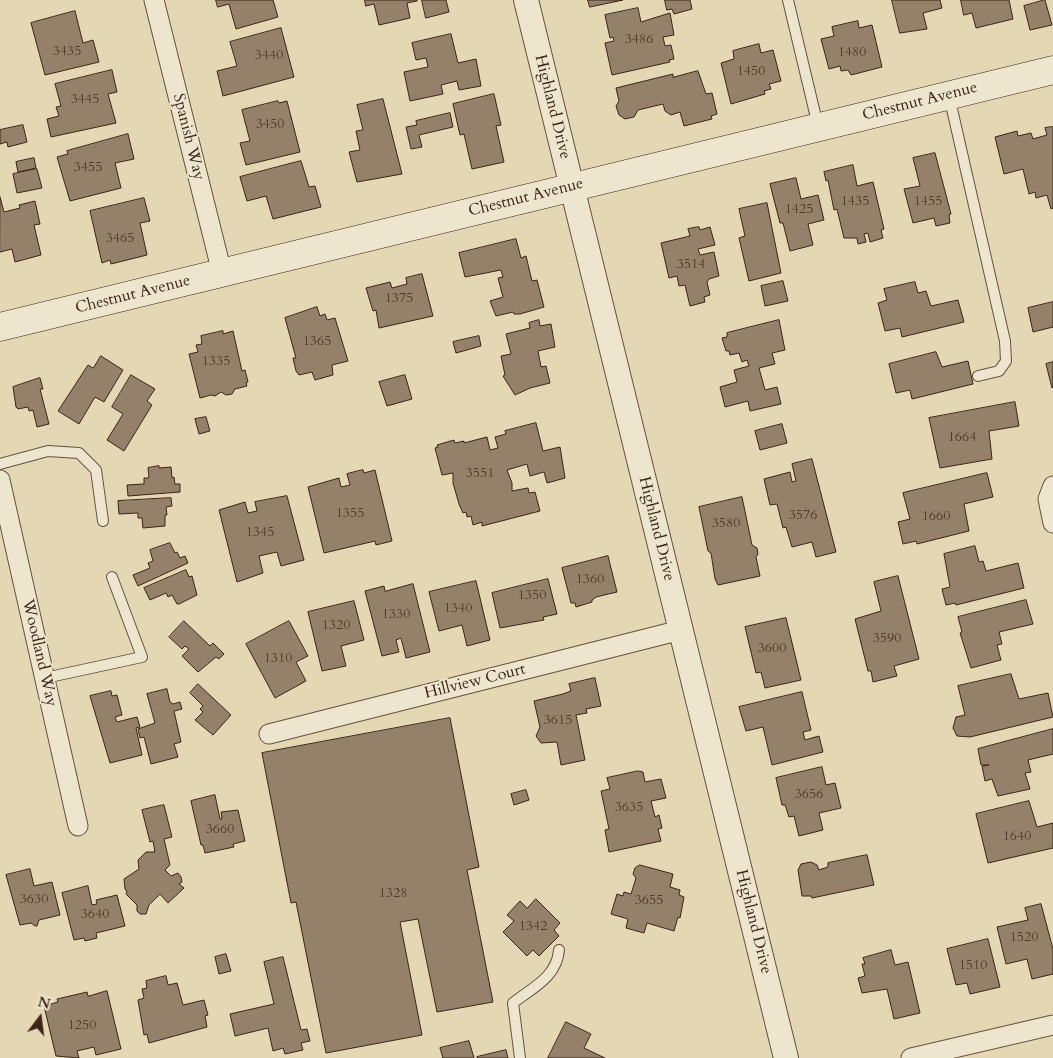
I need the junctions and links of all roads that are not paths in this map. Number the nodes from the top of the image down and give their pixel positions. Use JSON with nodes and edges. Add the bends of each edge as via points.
{"nodes":[{"id":1,"x":154,"y":0,"type":"edge"},
{"id":2,"x":526,"y":0,"type":"edge"},
{"id":3,"x":788,"y":0,"type":"edge"},
{"id":4,"x":1053,"y":70,"type":"edge"},
{"id":5,"x":949,"y":95,"type":"junction"},
{"id":6,"x":818,"y":127,"type":"junction"},
{"id":7,"x":571,"y":186,"type":"junction"},
{"id":8,"x":222,"y":273,"type":"junction"},
{"id":9,"x":0,"y":327,"type":"edge"},
{"id":10,"x":978,"y":376,"type":"dead end"},
{"id":11,"x":0,"y":464,"type":"edge"},
{"id":12,"x":0,"y":480,"type":"edge"},
{"id":13,"x":1053,"y":486,"type":"edge"},
{"id":14,"x":102,"y":521,"type":"dead end"},
{"id":15,"x":1053,"y":523,"type":"edge"},
{"id":16,"x":112,"y":577,"type":"dead end"},
{"id":17,"x":681,"y":630,"type":"junction"},
{"id":18,"x":45,"y":678,"type":"junction"},
{"id":19,"x":270,"y":734,"type":"dead end"},
{"id":20,"x":78,"y":826,"type":"dead end"},
{"id":21,"x":558,"y":950,"type":"dead end"},
{"id":22,"x":1053,"y":1025,"type":"edge"},
{"id":23,"x":520,"y":1058,"type":"edge"},
{"id":24,"x":786,"y":1058,"type":"edge"},
{"id":25,"x":911,"y":1058,"type":"edge"}],
"edges":[{"from":1,"to":8,"type":"street","name":"Spanish Way"},
{"from":2,"to":7,"type":"street","name":"Highland Drive"},
{"from":3,"to":6,"type":"lane"},
{"from":4,"to":5,"type":"main road","name":"Chestnut Avenue"},
{"from":5,"to":6,"type":"main road","name":"Chestnut Avenue"},
{"from":5,"to":10,"type":"lane","via":[[1005,341],[1006,361],[999,371]]},
{"from":6,"to":7,"type":"main road","name":"Chestnut Avenue"},
{"from":7,"to":8,"type":"main road","name":"Chestnut Avenue"},
{"from":7,"to":17,"type":"street","name":"Highland Drive"},
{"from":8,"to":9,"type":"main road","name":"Chestnut Avenue"},
{"from":11,"to":14,"type":"lane","via":[[48,451],[79,453],[96,470]]},
{"from":12,"to":18,"type":"street","name":"Woodland Way"},
{"from":13,"to":15,"type":"street","via":[[1048,499]]},
{"from":16,"to":18,"type":"lane","via":[[142,657]]},
{"from":17,"to":19,"type":"street","name":"Hillview Court"},
{"from":17,"to":24,"type":"street","name":"Highland Drive"},
{"from":18,"to":20,"type":"street","name":"Woodland Way"},
{"from":21,"to":23,"type":"lane","via":[[554,970],[513,1003]]},
{"from":22,"to":25,"type":"street"}]}
